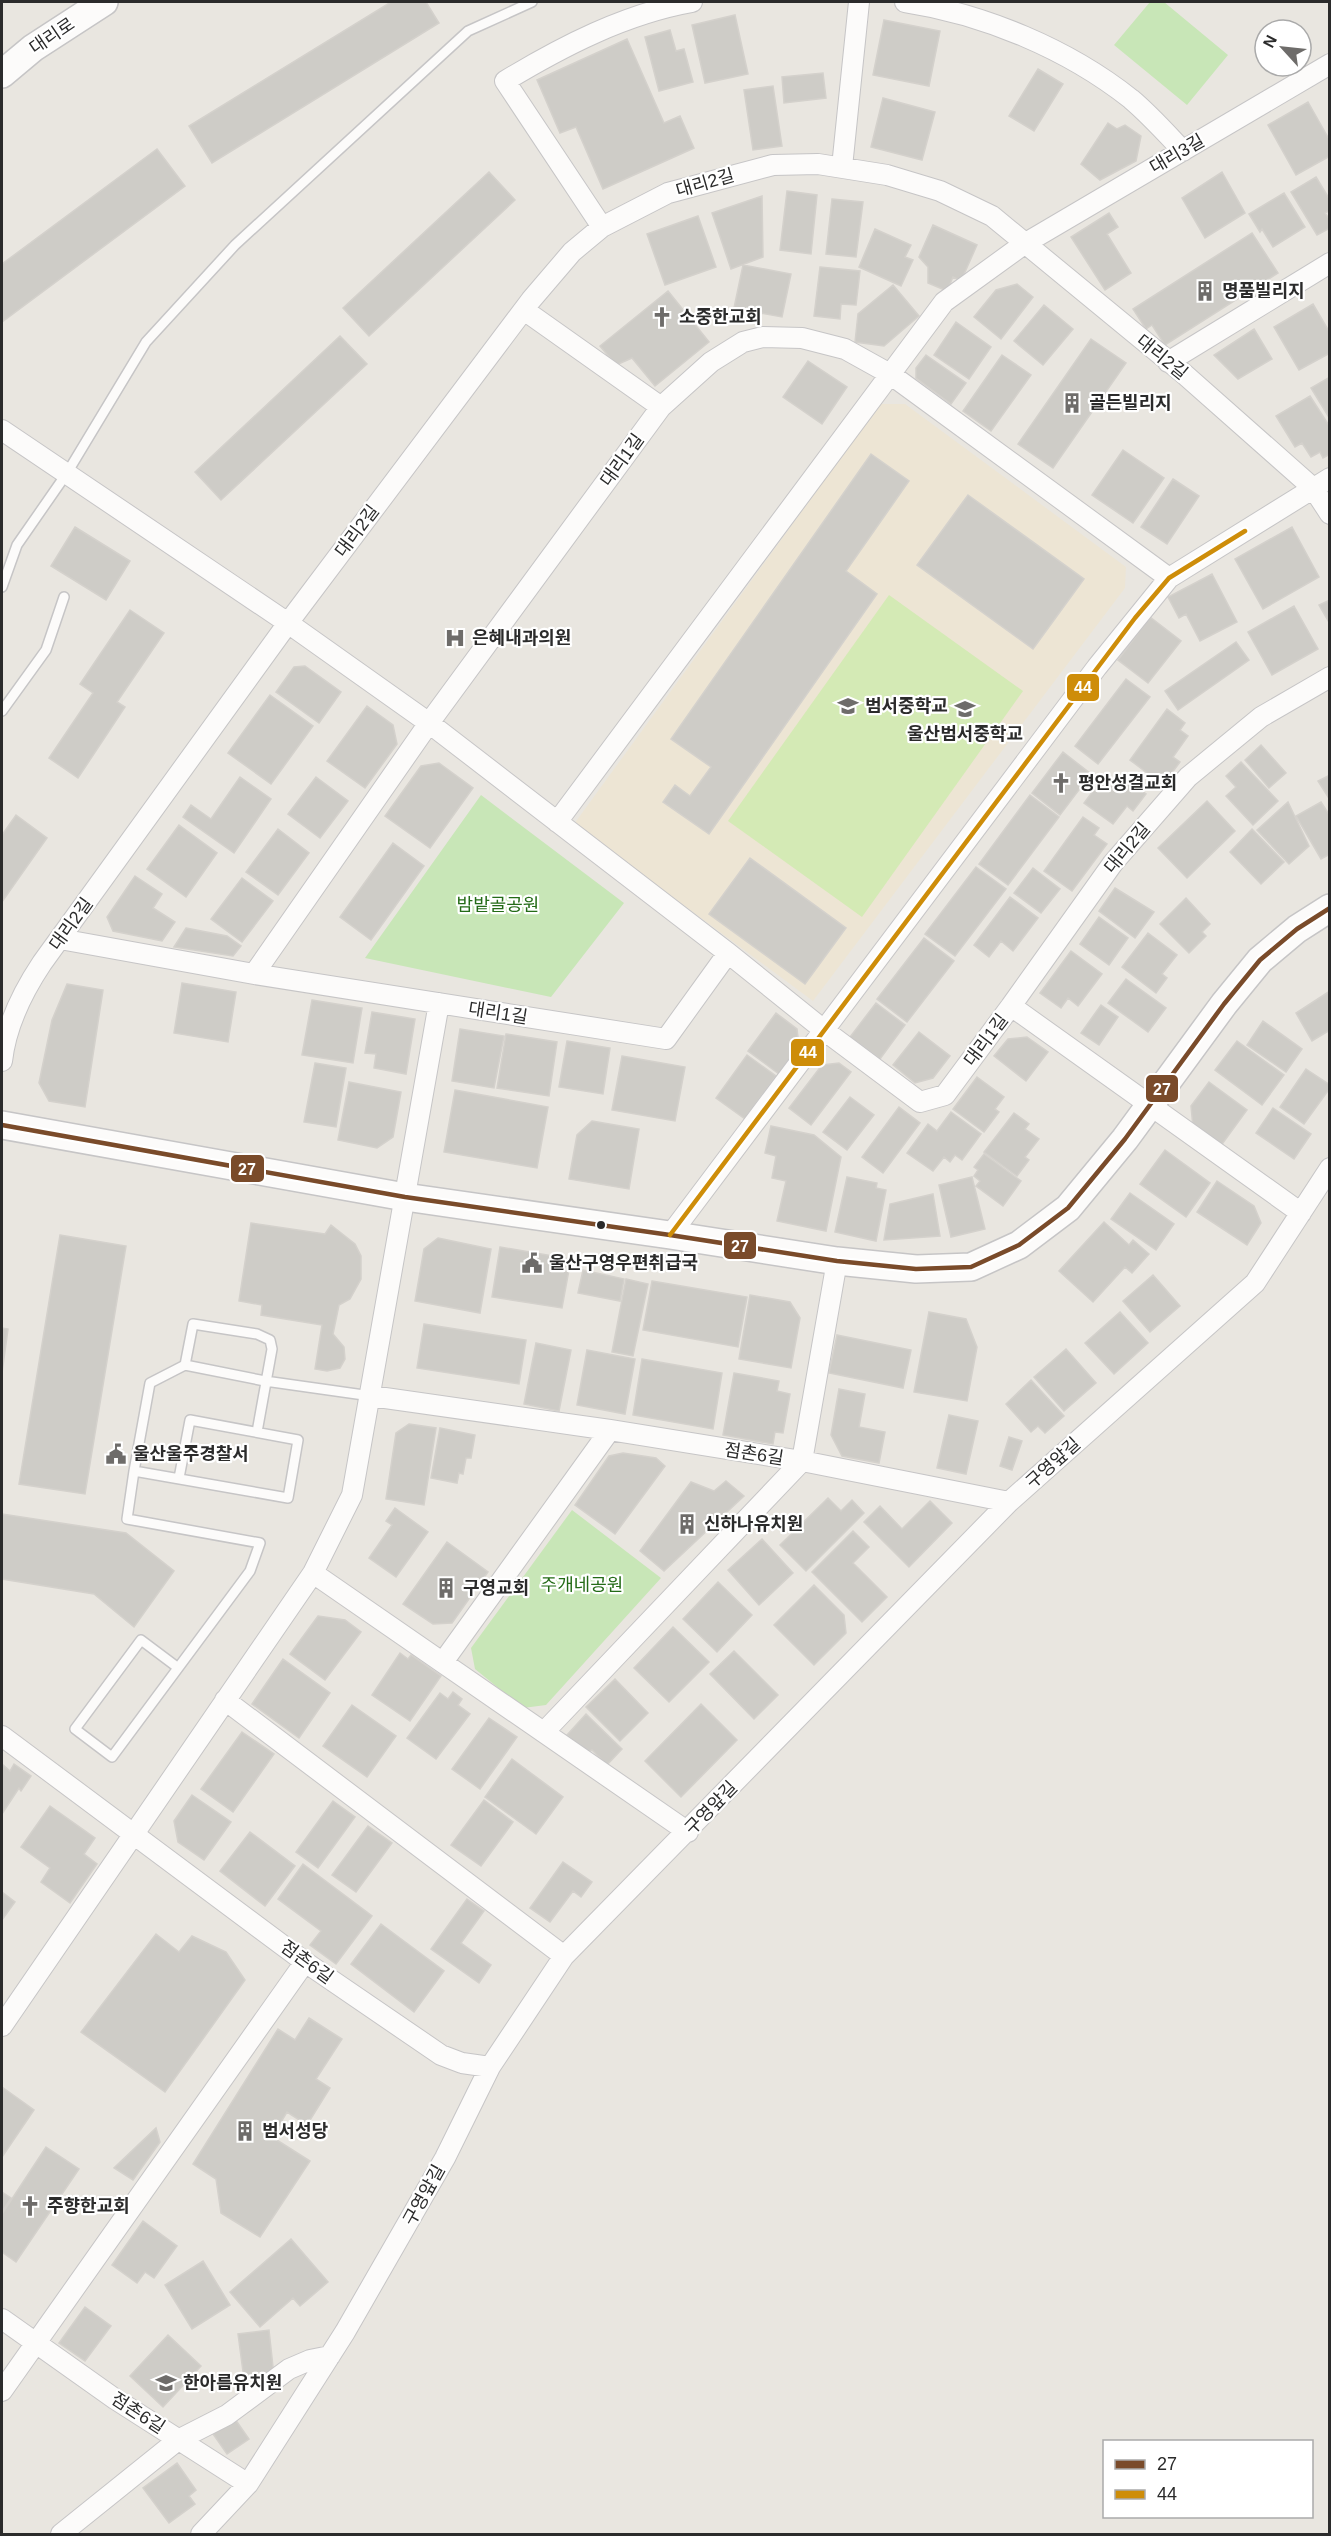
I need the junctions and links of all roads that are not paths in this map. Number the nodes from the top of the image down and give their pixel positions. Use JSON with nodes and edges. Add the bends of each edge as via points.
{"nodes":[{"id":1,"x":104,"y":2,"type":"edge"},
{"id":2,"x":532,"y":2,"type":"edge"},
{"id":3,"x":692,"y":2,"type":"edge"},
{"id":4,"x":859,"y":2,"type":"edge"},
{"id":5,"x":905,"y":2,"type":"edge"},
{"id":6,"x":1329,"y":64,"type":"edge"},
{"id":7,"x":2,"y":74,"type":"edge"},
{"id":8,"x":1183,"y":151,"type":"junction"},
{"id":9,"x":842,"y":167,"type":"junction"},
{"id":10,"x":602,"y":227,"type":"junction"},
{"id":11,"x":1024,"y":244,"type":"junction"},
{"id":12,"x":1329,"y":263,"type":"edge"},
{"id":13,"x":524,"y":310,"type":"junction"},
{"id":14,"x":1168,"y":362,"type":"junction"},
{"id":15,"x":890,"y":374,"type":"junction"},
{"id":16,"x":661,"y":407,"type":"junction"},
{"id":17,"x":2,"y":430,"type":"edge"},
{"id":18,"x":67,"y":473,"type":"junction"},
{"id":19,"x":1321,"y":483,"type":"edge"},
{"id":20,"x":1329,"y":514,"type":"edge"},
{"id":21,"x":1169,"y":579,"type":"junction"},
{"id":22,"x":2,"y":587,"type":"edge"},
{"id":23,"x":64,"y":597,"type":"dead end"},
{"id":24,"x":288,"y":623,"type":"junction"},
{"id":25,"x":1329,"y":677,"type":"edge"},
{"id":26,"x":2,"y":711,"type":"edge"},
{"id":27,"x":429,"y":723,"type":"junction"},
{"id":28,"x":557,"y":822,"type":"junction"},
{"id":29,"x":1329,"y":908,"type":"edge"},
{"id":30,"x":60,"y":939,"type":"junction"},
{"id":31,"x":728,"y":953,"type":"junction"},
{"id":32,"x":254,"y":974,"type":"junction"},
{"id":33,"x":439,"y":1003,"type":"junction"},
{"id":34,"x":1011,"y":1006,"type":"junction"},
{"id":35,"x":825,"y":1032,"type":"junction"},
{"id":36,"x":2,"y":1062,"type":"edge"},
{"id":37,"x":1150,"y":1105,"type":"junction"},
{"id":38,"x":2,"y":1125,"type":"edge"},
{"id":39,"x":1329,"y":1168,"type":"edge"},
{"id":40,"x":405,"y":1197,"type":"junction"},
{"id":41,"x":1301,"y":1213,"type":"junction"},
{"id":42,"x":670,"y":1235,"type":"junction"},
{"id":43,"x":837,"y":1261,"type":"junction"},
{"id":44,"x":185,"y":1365,"type":"junction"},
{"id":45,"x":265,"y":1381,"type":"junction"},
{"id":46,"x":371,"y":1396,"type":"junction"},
{"id":47,"x":610,"y":1430,"type":"junction"},
{"id":48,"x":257,"y":1432,"type":"junction"},
{"id":49,"x":802,"y":1461,"type":"junction"},
{"id":50,"x":134,"y":1471,"type":"junction"},
{"id":51,"x":179,"y":1478,"type":"junction"},
{"id":52,"x":1009,"y":1502,"type":"junction"},
{"id":53,"x":313,"y":1573,"type":"junction"},
{"id":54,"x":443,"y":1662,"type":"junction"},
{"id":55,"x":177,"y":1667,"type":"junction"},
{"id":56,"x":225,"y":1700,"type":"junction"},
{"id":57,"x":544,"y":1732,"type":"junction"},
{"id":58,"x":2,"y":1736,"type":"edge"},
{"id":59,"x":688,"y":1832,"type":"junction"},
{"id":60,"x":136,"y":1834,"type":"junction"},
{"id":61,"x":564,"y":1956,"type":"junction"},
{"id":62,"x":305,"y":1962,"type":"junction"},
{"id":63,"x":2,"y":2026,"type":"edge"},
{"id":64,"x":490,"y":2067,"type":"junction"},
{"id":65,"x":2,"y":2319,"type":"edge"},
{"id":66,"x":36,"y":2343,"type":"junction"},
{"id":67,"x":330,"y":2356,"type":"junction"},
{"id":68,"x":2,"y":2391,"type":"edge"},
{"id":69,"x":178,"y":2440,"type":"junction"},
{"id":70,"x":248,"y":2484,"type":"junction"},
{"id":71,"x":61,"y":2535,"type":"edge"},
{"id":72,"x":201,"y":2535,"type":"edge"}],
"edges":[{"from":1,"to":7,"type":"main road","name":"대리로","via":[[33,48]]},
{"from":2,"to":18,"type":"lane","via":[[468,31],[235,245],[146,342]]},
{"from":3,"to":10,"type":"street","via":[[660,7],[601,29],[505,81]]},
{"from":4,"to":9,"type":"street"},
{"from":5,"to":8,"type":"street","via":[[988,23],[1043,46],[1130,99]]},
{"from":6,"to":8,"type":"street","name":"대리3길"},
{"from":8,"to":11,"type":"street","name":"대리3길"},
{"from":9,"to":10,"type":"street","name":"대리2길","via":[[773,165],[723,177],[668,194]]},
{"from":9,"to":11,"type":"street","name":"대리2길","via":[[940,191],[992,216]]},
{"from":10,"to":13,"type":"street","name":"대리2길","via":[[572,252]]},
{"from":11,"to":14,"type":"street","name":"대리2길"},
{"from":11,"to":15,"type":"street","via":[[944,302]]},
{"from":12,"to":14,"type":"street"},
{"from":13,"to":16,"type":"street"},
{"from":13,"to":24,"type":"street","name":"대리2길"},
{"from":14,"to":19,"type":"street","name":"대리2길"},
{"from":15,"to":16,"type":"street","name":"대리1길","via":[[845,349],[802,338],[763,338],[743,342],[711,362]]},
{"from":15,"to":21,"type":"street"},
{"from":15,"to":28,"type":"street"},
{"from":16,"to":27,"type":"street","name":"대리1길"},
{"from":17,"to":18,"type":"street","name":"대리1길"},
{"from":18,"to":22,"type":"lane","via":[[17,545]]},
{"from":18,"to":24,"type":"street","name":"대리1길"},
{"from":19,"to":20,"type":"street","name":"대리2길"},
{"from":19,"to":21,"type":"street"},
{"from":21,"to":35,"type":"street","via":[[1097,667]]},
{"from":23,"to":26,"type":"lane","via":[[45,650]]},
{"from":24,"to":27,"type":"street","name":"대리1길"},
{"from":24,"to":30,"type":"street","name":"대리2길"},
{"from":25,"to":34,"type":"street","name":"대리2길","via":[[1261,717],[1188,777],[1113,863]]},
{"from":27,"to":28,"type":"street","name":"대리1길"},
{"from":27,"to":32,"type":"street","name":"대리1길"},
{"from":28,"to":31,"type":"street","name":"대리1길"},
{"from":29,"to":37,"type":"main road","via":[[1260,960]]},
{"from":30,"to":32,"type":"street","name":"대리1길"},
{"from":30,"to":36,"type":"street","name":"대리2길","via":[[22,993]]},
{"from":31,"to":33,"type":"street","name":"대리1길","via":[[666,1039]]},
{"from":31,"to":35,"type":"street","name":"대리1길"},
{"from":32,"to":33,"type":"street","name":"대리1길"},
{"from":33,"to":40,"type":"street"},
{"from":34,"to":35,"type":"street","name":"대리1길","via":[[945,1095],[920,1102]]},
{"from":34,"to":37,"type":"street","name":"대리1길"},
{"from":35,"to":42,"type":"street"},
{"from":37,"to":41,"type":"street","name":"대리1길"},
{"from":37,"to":43,"type":"main road","via":[[1068,1208],[1019,1245],[971,1267],[916,1269]]},
{"from":38,"to":40,"type":"main road"},
{"from":39,"to":41,"type":"street","name":"구영앞길"},
{"from":40,"to":42,"type":"main road"},
{"from":40,"to":46,"type":"street"},
{"from":41,"to":52,"type":"street","name":"구영앞길","via":[[1255,1283]]},
{"from":42,"to":43,"type":"main road"},
{"from":43,"to":49,"type":"street"},
{"from":44,"to":45,"type":"lane"},
{"from":44,"to":45,"type":"lane","via":[[193,1324],[257,1334],[270,1340],[272,1348]]},
{"from":44,"to":50,"type":"lane","via":[[150,1383]]},
{"from":45,"to":46,"type":"lane"},
{"from":45,"to":48,"type":"lane"},
{"from":46,"to":47,"type":"street","name":"점촌6길"},
{"from":46,"to":53,"type":"street","via":[[352,1496]]},
{"from":47,"to":49,"type":"street","name":"점촌6길"},
{"from":47,"to":54,"type":"street"},
{"from":48,"to":51,"type":"lane","via":[[190,1420]]},
{"from":48,"to":51,"type":"lane","via":[[298,1440],[288,1498]]},
{"from":49,"to":52,"type":"street"},
{"from":49,"to":57,"type":"street","name":"점촌6길"},
{"from":50,"to":51,"type":"lane"},
{"from":50,"to":55,"type":"lane","via":[[128,1519],[260,1543],[250,1571]]},
{"from":52,"to":59,"type":"street","name":"구영앞길"},
{"from":53,"to":54,"type":"street"},
{"from":53,"to":56,"type":"street"},
{"from":54,"to":57,"type":"street"},
{"from":55,"to":55,"type":"lane","via":[[141,1640],[75,1730],[112,1756]]},
{"from":56,"to":60,"type":"street"},
{"from":56,"to":61,"type":"street"},
{"from":57,"to":59,"type":"street"},
{"from":58,"to":60,"type":"street","name":"점촌6길"},
{"from":59,"to":61,"type":"street","name":"구영앞길"},
{"from":60,"to":62,"type":"street","name":"점촌6길"},
{"from":60,"to":63,"type":"street"},
{"from":61,"to":64,"type":"street","name":"구영앞길"},
{"from":62,"to":64,"type":"street","name":"점촌6길","via":[[441,2055]]},
{"from":62,"to":66,"type":"street"},
{"from":64,"to":67,"type":"street","name":"구영앞길","via":[[445,2158]]},
{"from":65,"to":66,"type":"street","name":"점촌6길"},
{"from":66,"to":68,"type":"street"},
{"from":66,"to":69,"type":"street","name":"점촌6길"},
{"from":67,"to":69,"type":"street","via":[[289,2370],[227,2415]]},
{"from":67,"to":70,"type":"street","name":"구영앞길"},
{"from":69,"to":70,"type":"street","name":"점촌6길"},
{"from":69,"to":71,"type":"street"},
{"from":70,"to":72,"type":"street","name":"구영앞길"}]}
